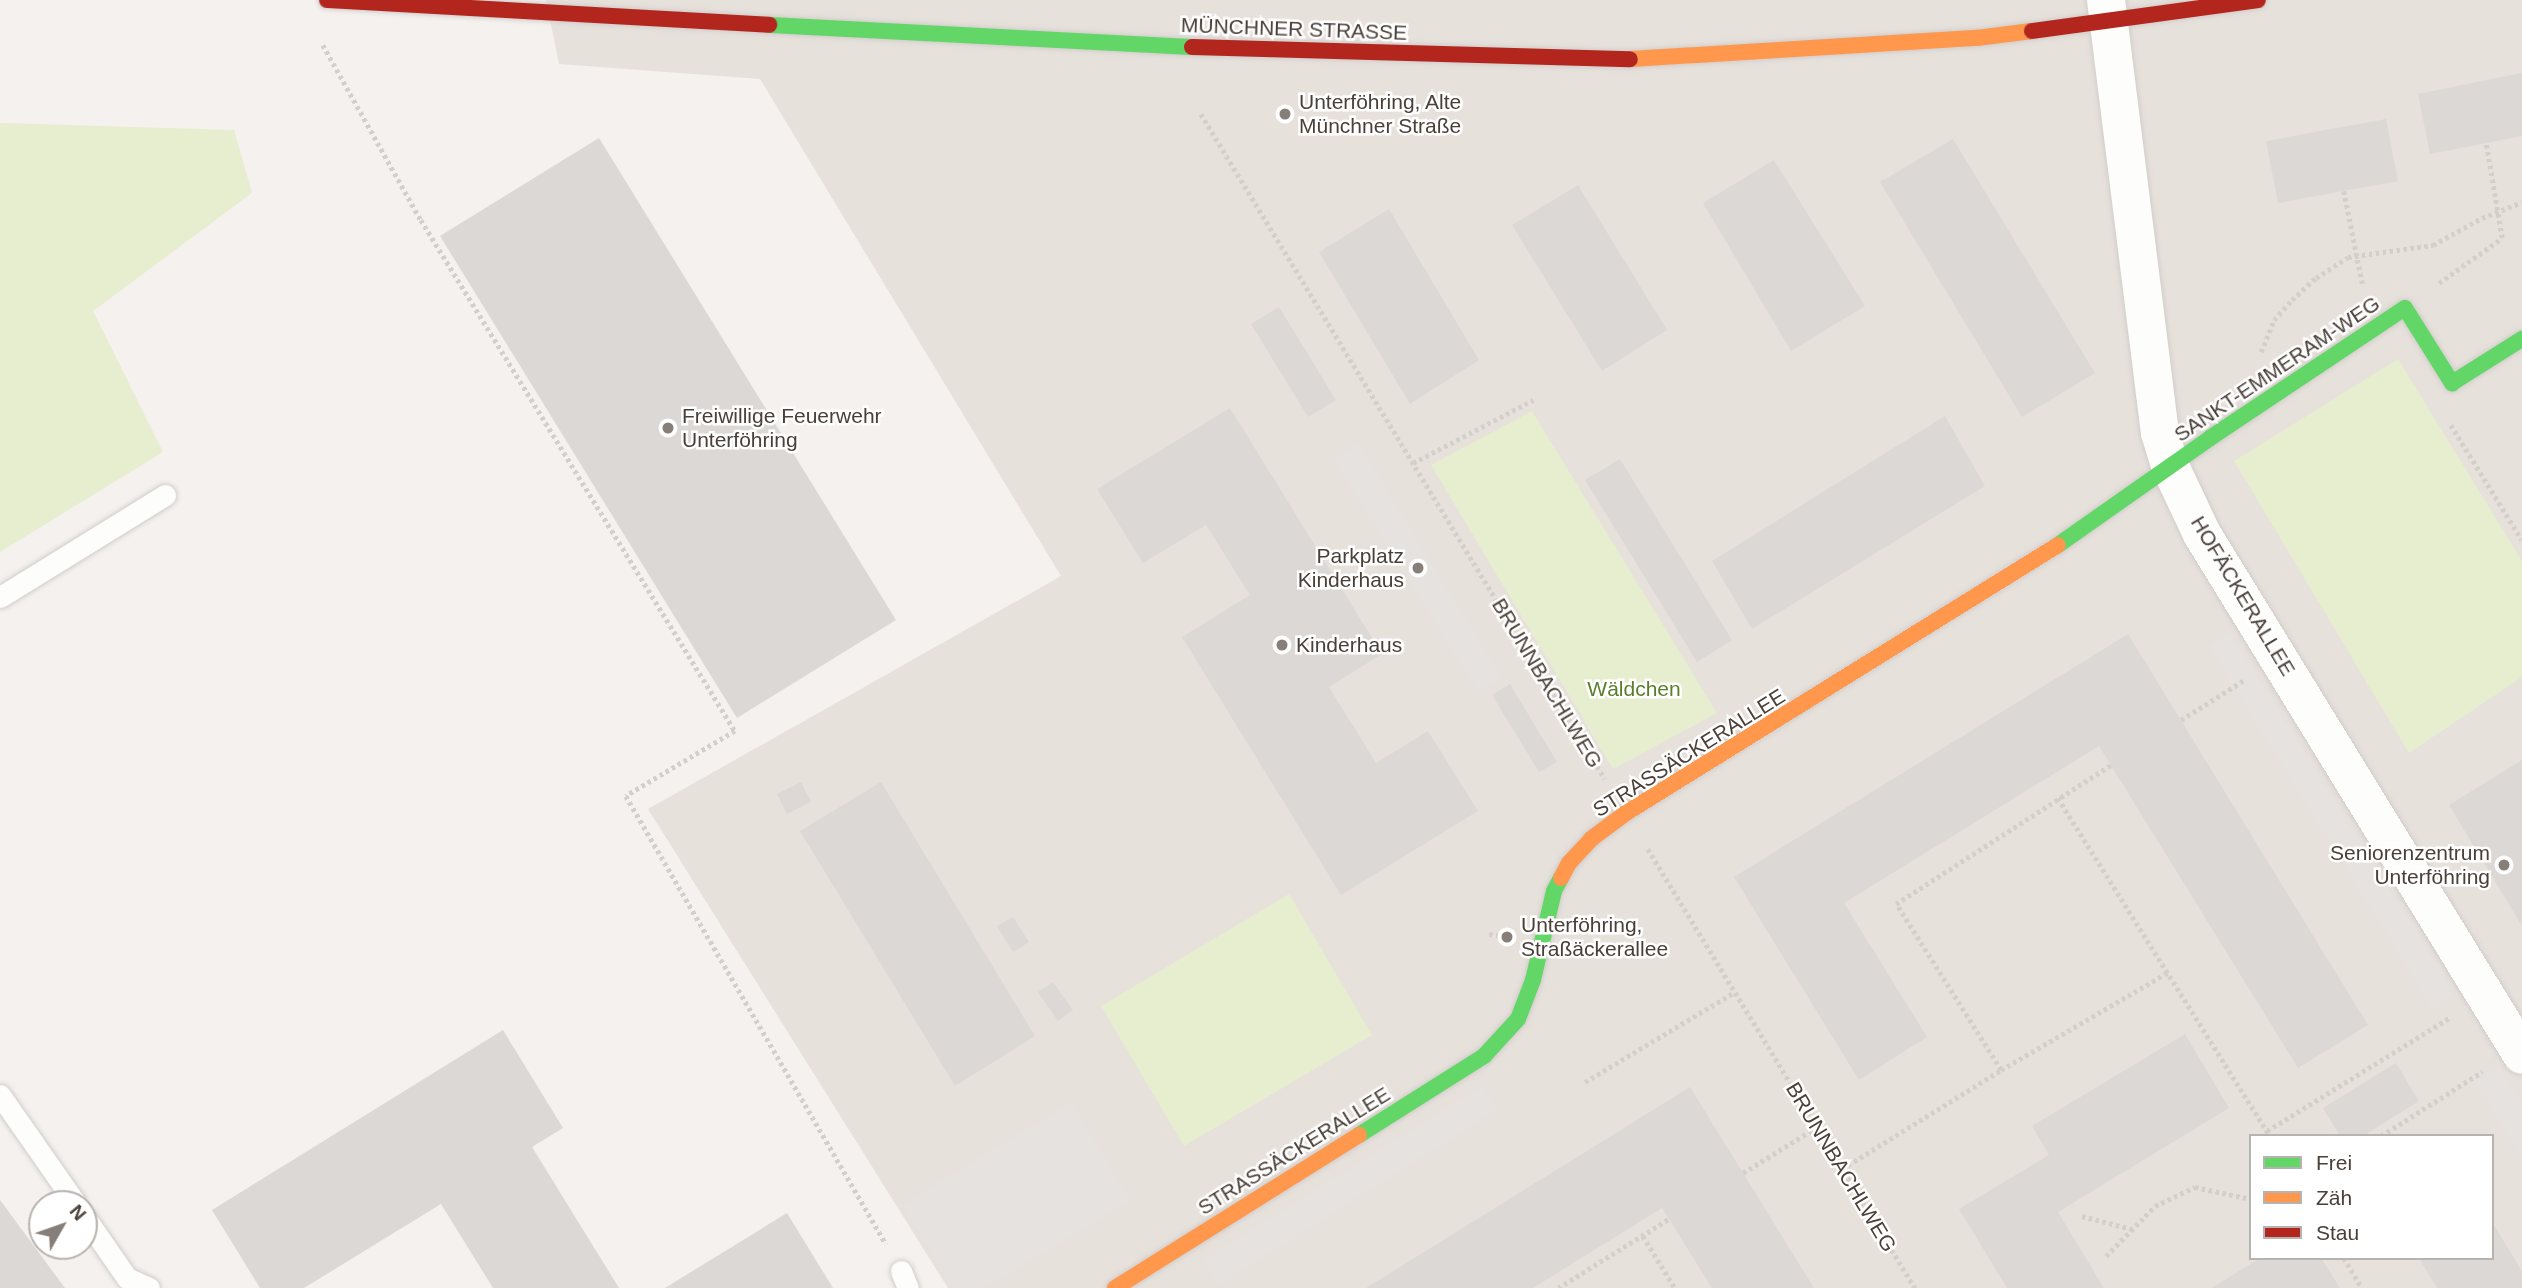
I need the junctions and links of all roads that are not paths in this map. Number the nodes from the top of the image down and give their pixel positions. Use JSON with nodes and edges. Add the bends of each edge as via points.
{"nodes":[{"id":1,"x":327,"y":0,"type":"edge"},
{"id":2,"x":2258,"y":0,"type":"edge"},
{"id":3,"x":2108,"y":10,"type":"edge"},
{"id":4,"x":2522,"y":339,"type":"edge"},
{"id":5,"x":2170,"y":466,"type":"junction"},
{"id":6,"x":165,"y":495,"type":"dead end"},
{"id":7,"x":0,"y":597,"type":"edge"},
{"id":8,"x":2520,"y":1052,"type":"edge"},
{"id":9,"x":0,"y":1096,"type":"edge"},
{"id":10,"x":66,"y":1190,"type":"edge"},
{"id":11,"x":98,"y":1236,"type":"edge"},
{"id":12,"x":149,"y":1288,"type":"edge"},
{"id":13,"x":1115,"y":1288,"type":"edge"}],
"edges":[{"from":1,"to":3,"type":"main road","name":"MÜNCHNER STRASSE","via":[[1119,45],[1619,60],[1977,38]]},
{"from":2,"to":3,"type":"main road","name":"MÜNCHNER STRASSE"},
{"from":3,"to":5,"type":"street","name":"HOFÄCKERALLEE","via":[[2160,433]]},
{"from":4,"to":5,"type":"main road","name":"SANKT-EMMERAM-WEG","via":[[2452,383],[2404,308]]},
{"from":5,"to":8,"type":"street","name":"HOFÄCKERALLEE","via":[[2202,534]]},
{"from":5,"to":13,"type":"main road","name":"STRASSÄCKERALLEE","via":[[2047,554],[1591,839],[1569,863],[1554,891],[1533,980],[1518,1019],[1484,1056]]},
{"from":6,"to":7,"type":"lane"},
{"from":9,"to":10,"type":"lane"},
{"from":11,"to":12,"type":"lane","via":[[127,1278]]}]}
